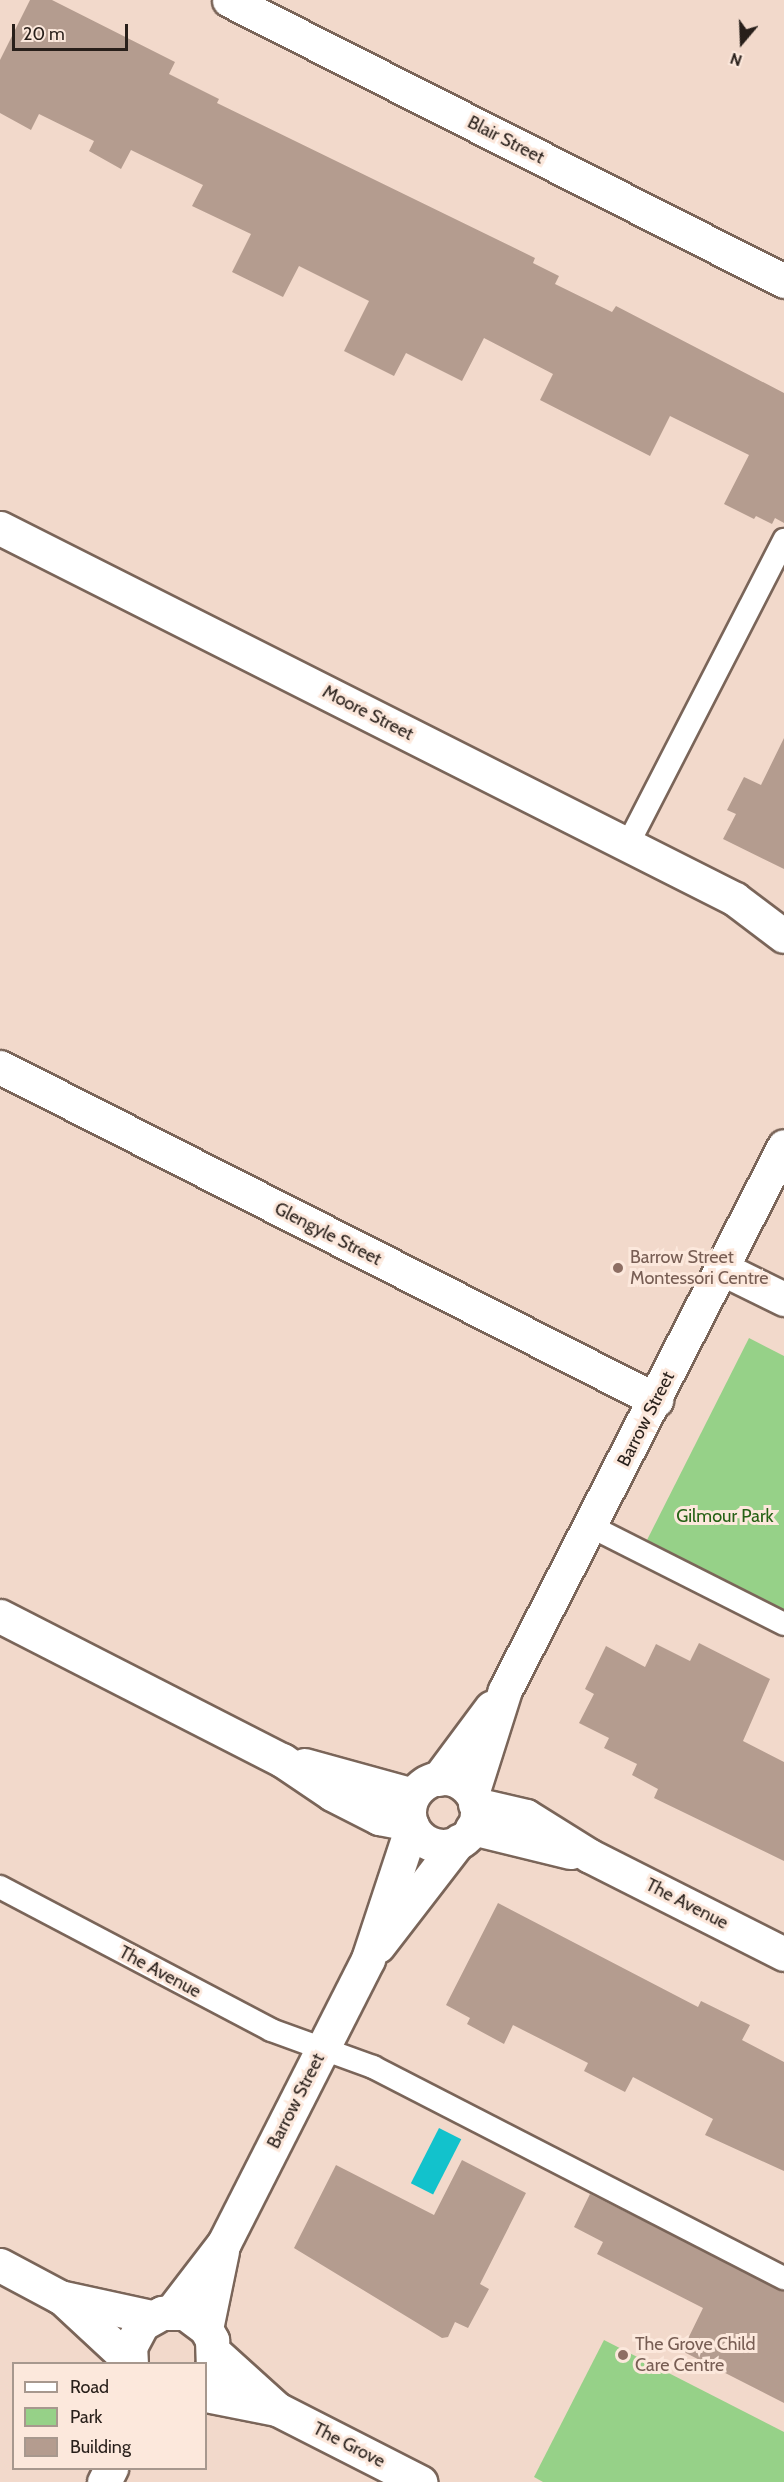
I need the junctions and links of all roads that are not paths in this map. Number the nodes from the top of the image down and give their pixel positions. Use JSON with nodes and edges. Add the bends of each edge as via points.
{"nodes":[{"id":1,"x":229,"y":0,"type":"edge"},
{"id":2,"x":784,"y":281,"type":"edge"},
{"id":3,"x":0,"y":528,"type":"edge"},
{"id":4,"x":784,"y":540,"type":"edge"},
{"id":5,"x":628,"y":844,"type":"junction"},
{"id":6,"x":735,"y":898,"type":"junction"},
{"id":7,"x":784,"y":912,"type":"edge"},
{"id":8,"x":784,"y":936,"type":"edge"},
{"id":9,"x":0,"y":1067,"type":"edge"},
{"id":10,"x":784,"y":1146,"type":"edge"},
{"id":11,"x":723,"y":1269,"type":"junction"},
{"id":12,"x":784,"y":1299,"type":"edge"},
{"id":13,"x":656,"y":1400,"type":"junction"},
{"id":14,"x":590,"y":1526,"type":"junction"},
{"id":15,"x":0,"y":1616,"type":"edge"},
{"id":16,"x":784,"y":1624,"type":"edge"},
{"id":17,"x":505,"y":1690,"type":"junction"},
{"id":18,"x":418,"y":1806,"type":"junction"},
{"id":19,"x":470,"y":1817,"type":"junction"},
{"id":20,"x":0,"y":1887,"type":"edge"},
{"id":21,"x":784,"y":1954,"type":"edge"},
{"id":22,"x":368,"y":1959,"type":"junction"},
{"id":23,"x":323,"y":2049,"type":"junction"},
{"id":24,"x":224,"y":2243,"type":"junction"},
{"id":25,"x":0,"y":2265,"type":"edge"},
{"id":26,"x":784,"y":2278,"type":"edge"},
{"id":27,"x":60,"y":2296,"type":"junction"},
{"id":28,"x":162,"y":2314,"type":"junction"},
{"id":29,"x":209,"y":2354,"type":"edge"},
{"id":30,"x":130,"y":2362,"type":"edge"},
{"id":31,"x":207,"y":2395,"type":"edge"},
{"id":32,"x":277,"y":2409,"type":"junction"},
{"id":33,"x":420,"y":2482,"type":"edge"}],
"edges":[{"from":1,"to":2,"type":"street","name":"Blair Street"},
{"from":3,"to":5,"type":"street","name":"Moore Street"},
{"from":4,"to":5,"type":"lane"},
{"from":5,"to":6,"type":"street","name":"Moore Street"},
{"from":6,"to":7,"type":"street","name":"Moore Street"},
{"from":6,"to":8,"type":"street","name":"Moore Street"},
{"from":9,"to":13,"type":"street","name":"Glengyle Street"},
{"from":10,"to":11,"type":"street","name":"Barrow Street"},
{"from":11,"to":12,"type":"street"},
{"from":11,"to":13,"type":"street","name":"Barrow Street"},
{"from":13,"to":14,"type":"street","name":"Barrow Street"},
{"from":14,"to":16,"type":"lane"},
{"from":14,"to":17,"type":"street","name":"Barrow Street"},
{"from":15,"to":18,"type":"street","via":[[282,1760]]},
{"from":17,"to":18,"type":"street","name":"Barrow Street"},
{"from":17,"to":19,"type":"street","name":"Barrow Street"},
{"from":18,"to":19,"type":"street","via":[[457,1781]]},
{"from":18,"to":19,"type":"street","via":[[418,1835],[438,1845]]},
{"from":18,"to":22,"type":"street","name":"Barrow Street"},
{"from":19,"to":21,"type":"street","name":"The Avenue","via":[[590,1856]]},
{"from":19,"to":22,"type":"street","name":"Barrow Street"},
{"from":20,"to":23,"type":"lane","name":"The Avenue","via":[[271,2030]]},
{"from":22,"to":23,"type":"street","name":"Barrow Street"},
{"from":23,"to":24,"type":"street","name":"Barrow Street"},
{"from":23,"to":26,"type":"lane","name":"The Avenue","via":[[373,2067]]},
{"from":24,"to":28,"type":"street","name":"Barrow Street"},
{"from":24,"to":29,"type":"street","name":"Barrow Street"},
{"from":25,"to":27,"type":"street"},
{"from":27,"to":28,"type":"street"},
{"from":27,"to":30,"type":"street"},
{"from":28,"to":29,"type":"street","name":"The Grove","via":[[185,2313]]},
{"from":28,"to":30,"type":"street","name":"Barrow Street","via":[[134,2335]]},
{"from":29,"to":32,"type":"street","name":"The Grove"},
{"from":31,"to":32,"type":"street","name":"The Grove"},
{"from":32,"to":33,"type":"street","name":"The Grove"}]}
